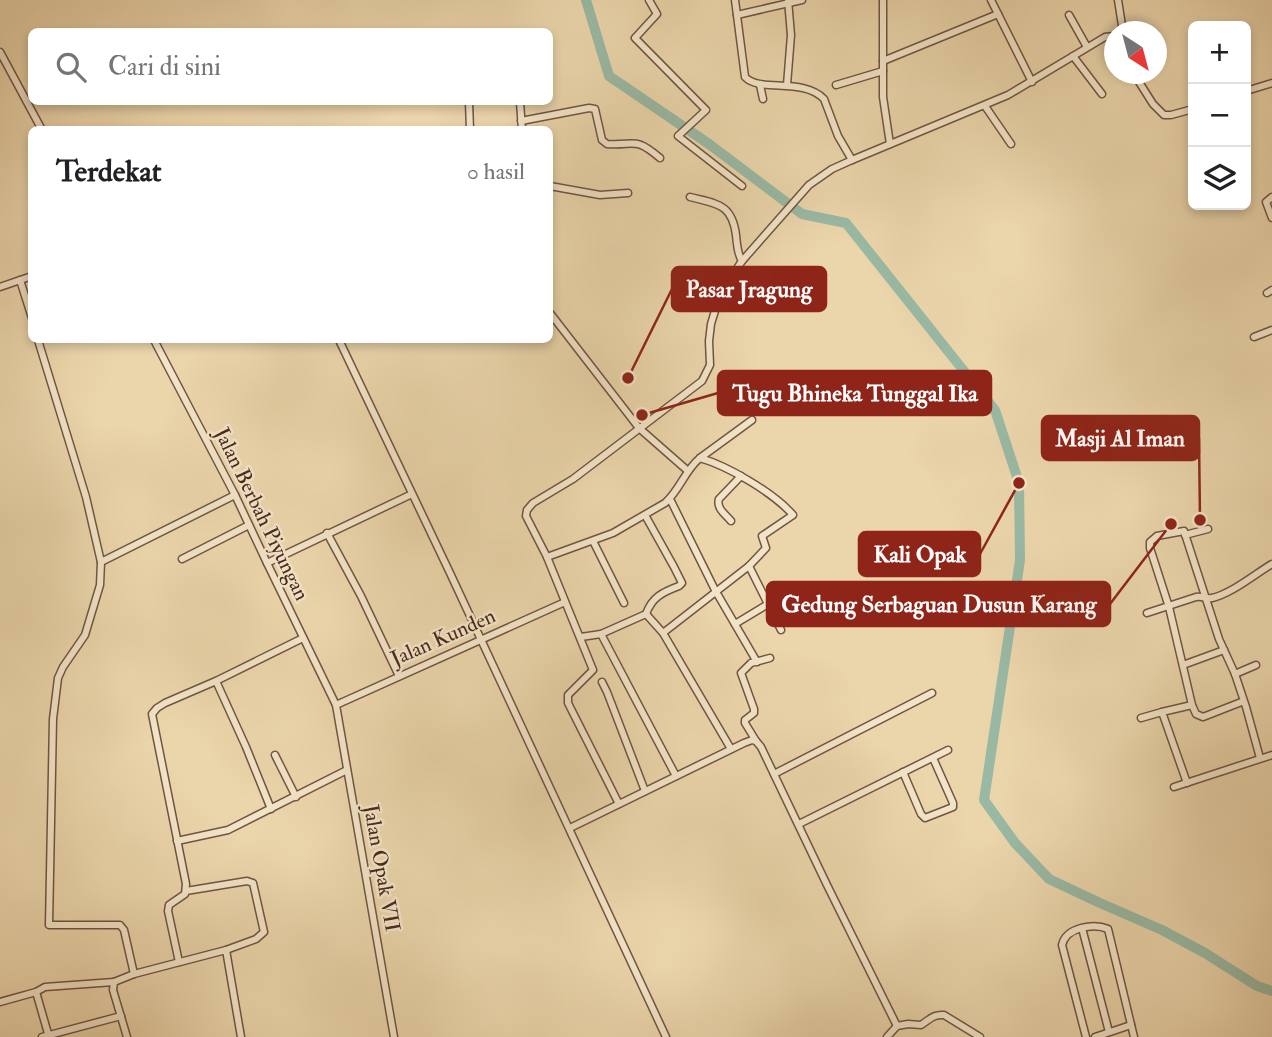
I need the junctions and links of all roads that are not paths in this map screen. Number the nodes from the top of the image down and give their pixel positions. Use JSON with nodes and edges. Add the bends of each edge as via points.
{"nodes":[{"id":1,"x":649,"y":0,"type":"edge"},
{"id":2,"x":735,"y":0,"type":"edge"},
{"id":3,"x":802,"y":0,"type":"edge"},
{"id":4,"x":883,"y":0,"type":"edge"},
{"id":5,"x":991,"y":0,"type":"edge"},
{"id":6,"x":1118,"y":0,"type":"edge"},
{"id":7,"x":789,"y":1,"type":"edge"},
{"id":8,"x":998,"y":14,"type":"junction"},
{"id":9,"x":737,"y":15,"type":"junction"},
{"id":10,"x":1069,"y":15,"type":"dead end"},
{"id":11,"x":1121,"y":21,"type":"edge"},
{"id":12,"x":1104,"y":38,"type":"edge"},
{"id":13,"x":1087,"y":47,"type":"junction"},
{"id":14,"x":0,"y":52,"type":"edge"},
{"id":15,"x":1073,"y":56,"type":"junction"},
{"id":16,"x":883,"y":61,"type":"junction"},
{"id":17,"x":883,"y":71,"type":"junction"},
{"id":18,"x":1032,"y":82,"type":"junction"},
{"id":19,"x":1272,"y":83,"type":"edge"},
{"id":20,"x":1140,"y":84,"type":"edge"},
{"id":21,"x":760,"y":85,"type":"junction"},
{"id":22,"x":787,"y":85,"type":"junction"},
{"id":23,"x":836,"y":85,"type":"dead end"},
{"id":24,"x":1251,"y":89,"type":"edge"},
{"id":25,"x":1102,"y":94,"type":"dead end"},
{"id":26,"x":763,"y":99,"type":"dead end"},
{"id":27,"x":28,"y":104,"type":"edge"},
{"id":28,"x":29,"y":105,"type":"edge"},
{"id":29,"x":469,"y":105,"type":"edge"},
{"id":30,"x":520,"y":105,"type":"edge"},
{"id":31,"x":985,"y":106,"type":"junction"},
{"id":32,"x":1188,"y":111,"type":"edge"},
{"id":33,"x":521,"y":121,"type":"junction"},
{"id":34,"x":40,"y":126,"type":"edge"},
{"id":35,"x":470,"y":126,"type":"edge"},
{"id":36,"x":522,"y":126,"type":"edge"},
{"id":37,"x":890,"y":144,"type":"junction"},
{"id":38,"x":1011,"y":144,"type":"dead end"},
{"id":39,"x":660,"y":158,"type":"dead end"},
{"id":40,"x":852,"y":160,"type":"junction"},
{"id":41,"x":742,"y":186,"type":"dead end"},
{"id":42,"x":553,"y":187,"type":"edge"},
{"id":43,"x":628,"y":193,"type":"dead end"},
{"id":44,"x":690,"y":197,"type":"dead end"},
{"id":45,"x":1272,"y":197,"type":"edge"},
{"id":46,"x":1272,"y":218,"type":"edge"},
{"id":47,"x":742,"y":261,"type":"junction"},
{"id":48,"x":28,"y":277,"type":"edge"},
{"id":49,"x":20,"y":280,"type":"junction"},
{"id":50,"x":0,"y":287,"type":"edge"},
{"id":51,"x":28,"y":305,"type":"edge"},
{"id":52,"x":553,"y":317,"type":"edge"},
{"id":53,"x":1272,"y":330,"type":"edge"},
{"id":54,"x":1254,"y":337,"type":"dead end"},
{"id":55,"x":39,"y":343,"type":"edge"},
{"id":56,"x":156,"y":343,"type":"edge"},
{"id":57,"x":339,"y":343,"type":"edge"},
{"id":58,"x":752,"y":420,"type":"dead end"},
{"id":59,"x":639,"y":428,"type":"junction"},
{"id":60,"x":700,"y":458,"type":"junction"},
{"id":61,"x":688,"y":471,"type":"junction"},
{"id":62,"x":741,"y":476,"type":"junction"},
{"id":63,"x":412,"y":494,"type":"junction"},
{"id":64,"x":235,"y":495,"type":"junction"},
{"id":65,"x":670,"y":499,"type":"junction"},
{"id":66,"x":645,"y":515,"type":"junction"},
{"id":67,"x":731,"y":521,"type":"dead end"},
{"id":68,"x":249,"y":525,"type":"junction"},
{"id":69,"x":1208,"y":529,"type":"dead end"},
{"id":70,"x":327,"y":533,"type":"junction"},
{"id":71,"x":1185,"y":535,"type":"junction"},
{"id":72,"x":593,"y":541,"type":"junction"},
{"id":73,"x":547,"y":558,"type":"junction"},
{"id":74,"x":182,"y":559,"type":"dead end"},
{"id":75,"x":101,"y":562,"type":"junction"},
{"id":76,"x":267,"y":563,"type":"junction"},
{"id":77,"x":1272,"y":564,"type":"edge"},
{"id":78,"x":748,"y":566,"type":"junction"},
{"id":79,"x":715,"y":590,"type":"junction"},
{"id":80,"x":1205,"y":597,"type":"junction"},
{"id":81,"x":565,"y":602,"type":"junction"},
{"id":82,"x":624,"y":603,"type":"dead end"},
{"id":83,"x":768,"y":604,"type":"junction"},
{"id":84,"x":1168,"y":607,"type":"junction"},
{"id":85,"x":1147,"y":613,"type":"dead end"},
{"id":86,"x":646,"y":614,"type":"junction"},
{"id":87,"x":735,"y":624,"type":"junction"},
{"id":88,"x":781,"y":630,"type":"dead end"},
{"id":89,"x":663,"y":633,"type":"junction"},
{"id":90,"x":601,"y":635,"type":"junction"},
{"id":91,"x":581,"y":637,"type":"junction"},
{"id":92,"x":303,"y":638,"type":"junction"},
{"id":93,"x":481,"y":639,"type":"junction"},
{"id":94,"x":1224,"y":650,"type":"junction"},
{"id":95,"x":770,"y":658,"type":"dead end"},
{"id":96,"x":757,"y":662,"type":"junction"},
{"id":97,"x":1182,"y":665,"type":"junction"},
{"id":98,"x":1256,"y":666,"type":"dead end"},
{"id":99,"x":1235,"y":674,"type":"junction"},
{"id":100,"x":400,"y":676,"type":"junction"},
{"id":101,"x":216,"y":681,"type":"junction"},
{"id":102,"x":602,"y":682,"type":"dead end"},
{"id":103,"x":932,"y":693,"type":"dead end"},
{"id":104,"x":1244,"y":701,"type":"junction"},
{"id":105,"x":336,"y":705,"type":"junction"},
{"id":106,"x":1192,"y":705,"type":"junction"},
{"id":107,"x":1162,"y":712,"type":"junction"},
{"id":108,"x":1141,"y":718,"type":"dead end"},
{"id":109,"x":756,"y":741,"type":"junction"},
{"id":110,"x":731,"y":749,"type":"junction"},
{"id":111,"x":948,"y":750,"type":"dead end"},
{"id":112,"x":275,"y":755,"type":"dead end"},
{"id":113,"x":1272,"y":755,"type":"edge"},
{"id":114,"x":933,"y":758,"type":"junction"},
{"id":115,"x":1261,"y":758,"type":"junction"},
{"id":116,"x":347,"y":770,"type":"junction"},
{"id":117,"x":903,"y":772,"type":"junction"},
{"id":118,"x":774,"y":775,"type":"junction"},
{"id":119,"x":676,"y":776,"type":"junction"},
{"id":120,"x":1187,"y":783,"type":"junction"},
{"id":121,"x":1174,"y":787,"type":"dead end"},
{"id":122,"x":645,"y":791,"type":"junction"},
{"id":123,"x":296,"y":797,"type":"junction"},
{"id":124,"x":619,"y":804,"type":"junction"},
{"id":125,"x":271,"y":809,"type":"junction"},
{"id":126,"x":799,"y":824,"type":"junction"},
{"id":127,"x":570,"y":828,"type":"junction"},
{"id":128,"x":177,"y":841,"type":"junction"},
{"id":129,"x":186,"y":891,"type":"junction"},
{"id":130,"x":1082,"y":928,"type":"junction"},
{"id":131,"x":226,"y":950,"type":"junction"},
{"id":132,"x":178,"y":962,"type":"junction"},
{"id":133,"x":134,"y":974,"type":"junction"},
{"id":134,"x":114,"y":982,"type":"junction"},
{"id":135,"x":36,"y":992,"type":"junction"},
{"id":136,"x":0,"y":1002,"type":"edge"},
{"id":137,"x":121,"y":1016,"type":"junction"},
{"id":138,"x":1132,"y":1024,"type":"junction"},
{"id":139,"x":897,"y":1026,"type":"junction"},
{"id":140,"x":1109,"y":1032,"type":"junction"},
{"id":141,"x":46,"y":1036,"type":"edge"},
{"id":142,"x":127,"y":1037,"type":"edge"},
{"id":143,"x":241,"y":1037,"type":"edge"},
{"id":144,"x":394,"y":1037,"type":"edge"},
{"id":145,"x":666,"y":1037,"type":"edge"},
{"id":146,"x":887,"y":1037,"type":"edge"},
{"id":147,"x":980,"y":1037,"type":"edge"},
{"id":148,"x":1086,"y":1037,"type":"edge"},
{"id":149,"x":1096,"y":1037,"type":"edge"},
{"id":150,"x":1134,"y":1037,"type":"edge"}],
"edges":[{"from":1,"to":41,"type":"street","via":[[657,14],[635,38],[706,110],[678,136]]},
{"from":2,"to":9,"type":"street"},
{"from":3,"to":7,"type":"street"},
{"from":4,"to":16,"type":"street"},
{"from":5,"to":8,"type":"street"},
{"from":6,"to":11,"type":"street"},
{"from":7,"to":9,"type":"street"},
{"from":7,"to":22,"type":"street"},
{"from":8,"to":16,"type":"street"},
{"from":8,"to":18,"type":"street"},
{"from":9,"to":21,"type":"street","via":[[745,78]]},
{"from":10,"to":13,"type":"street"},
{"from":12,"to":13,"type":"street"},
{"from":13,"to":15,"type":"street"},
{"from":14,"to":27,"type":"street"},
{"from":15,"to":18,"type":"street"},
{"from":15,"to":25,"type":"street"},
{"from":16,"to":17,"type":"street"},
{"from":17,"to":23,"type":"street"},
{"from":17,"to":37,"type":"street"},
{"from":18,"to":31,"type":"street"},
{"from":19,"to":24,"type":"street"},
{"from":20,"to":32,"type":"street","via":[[1164,115]]},
{"from":21,"to":22,"type":"street"},
{"from":21,"to":26,"type":"street"},
{"from":22,"to":40,"type":"street","via":[[824,99]]},
{"from":28,"to":34,"type":"street"},
{"from":29,"to":35,"type":"street"},
{"from":30,"to":33,"type":"street"},
{"from":31,"to":37,"type":"street"},
{"from":31,"to":38,"type":"street"},
{"from":33,"to":36,"type":"street"},
{"from":33,"to":39,"type":"street","via":[[595,109],[607,144],[638,143]]},
{"from":37,"to":40,"type":"street"},
{"from":40,"to":47,"type":"street","via":[[817,178],[800,193]]},
{"from":42,"to":43,"type":"street","via":[[600,195]]},
{"from":44,"to":47,"type":"street","via":[[725,208],[734,221]]},
{"from":45,"to":46,"type":"street","via":[[1266,202]]},
{"from":47,"to":59,"type":"street","via":[[717,304],[709,341],[710,365],[702,382]]},
{"from":48,"to":49,"type":"street"},
{"from":49,"to":50,"type":"street"},
{"from":49,"to":51,"type":"street"},
{"from":52,"to":59,"type":"street"},
{"from":53,"to":54,"type":"street"},
{"from":55,"to":75,"type":"street"},
{"from":56,"to":64,"type":"street","name":"Jalan Berbah Piyungan"},
{"from":57,"to":63,"type":"street"},
{"from":58,"to":60,"type":"street"},
{"from":59,"to":61,"type":"street"},
{"from":59,"to":73,"type":"street","via":[[527,510]]},
{"from":60,"to":61,"type":"street"},
{"from":60,"to":62,"type":"street"},
{"from":61,"to":65,"type":"street"},
{"from":62,"to":67,"type":"street","via":[[718,502]]},
{"from":62,"to":78,"type":"street","via":[[793,515],[762,536],[766,548]]},
{"from":63,"to":70,"type":"street"},
{"from":63,"to":93,"type":"street"},
{"from":64,"to":68,"type":"street","name":"Jalan Berbah Piyungan"},
{"from":64,"to":75,"type":"street"},
{"from":65,"to":66,"type":"street"},
{"from":65,"to":79,"type":"street"},
{"from":66,"to":72,"type":"street"},
{"from":66,"to":86,"type":"street","via":[[682,583],[656,596]]},
{"from":68,"to":74,"type":"street"},
{"from":68,"to":76,"type":"street","name":"Jalan Berbah Piyungan"},
{"from":69,"to":71,"type":"street"},
{"from":70,"to":76,"type":"street"},
{"from":70,"to":100,"type":"street"},
{"from":71,"to":80,"type":"street"},
{"from":71,"to":84,"type":"street","via":[[1182,530],[1150,542]]},
{"from":72,"to":73,"type":"street"},
{"from":72,"to":82,"type":"street"},
{"from":73,"to":81,"type":"street"},
{"from":75,"to":133,"type":"street","via":[[100,585],[85,635],[58,678],[48,925],[120,925]]},
{"from":76,"to":92,"type":"street","name":"Jalan Berbah Piyungan"},
{"from":77,"to":80,"type":"street","via":[[1230,591]]},
{"from":78,"to":79,"type":"street"},
{"from":78,"to":83,"type":"street"},
{"from":79,"to":87,"type":"street"},
{"from":79,"to":89,"type":"street"},
{"from":80,"to":84,"type":"street"},
{"from":80,"to":94,"type":"street"},
{"from":81,"to":91,"type":"street"},
{"from":81,"to":93,"type":"street","name":"Jalan Kunden"},
{"from":83,"to":87,"type":"street"},
{"from":83,"to":88,"type":"street"},
{"from":84,"to":85,"type":"street"},
{"from":84,"to":97,"type":"street"},
{"from":86,"to":89,"type":"street"},
{"from":86,"to":90,"type":"street"},
{"from":87,"to":96,"type":"street"},
{"from":89,"to":110,"type":"street"},
{"from":90,"to":91,"type":"street"},
{"from":90,"to":119,"type":"street"},
{"from":91,"to":124,"type":"street","via":[[593,670],[568,695],[568,703]]},
{"from":92,"to":101,"type":"street"},
{"from":92,"to":105,"type":"street","name":"Jalan Berbah Piyungan"},
{"from":93,"to":100,"type":"street","name":"Jalan Kunden"},
{"from":93,"to":127,"type":"street"},
{"from":94,"to":97,"type":"street"},
{"from":94,"to":99,"type":"street"},
{"from":95,"to":96,"type":"street"},
{"from":96,"to":109,"type":"street","via":[[741,673],[754,709],[745,723]]},
{"from":97,"to":106,"type":"street"},
{"from":98,"to":99,"type":"street"},
{"from":99,"to":104,"type":"street"},
{"from":100,"to":105,"type":"street","name":"Jalan Kunden"},
{"from":101,"to":125,"type":"street"},
{"from":101,"to":128,"type":"street","via":[[165,703],[152,715]]},
{"from":102,"to":122,"type":"street"},
{"from":103,"to":118,"type":"street"},
{"from":104,"to":106,"type":"street","via":[[1203,717]]},
{"from":104,"to":115,"type":"street"},
{"from":105,"to":116,"type":"street","name":"Jalan Opak VII"},
{"from":106,"to":107,"type":"street"},
{"from":107,"to":108,"type":"street"},
{"from":107,"to":120,"type":"street"},
{"from":109,"to":110,"type":"street"},
{"from":109,"to":118,"type":"street"},
{"from":110,"to":119,"type":"street"},
{"from":111,"to":114,"type":"street"},
{"from":112,"to":123,"type":"street"},
{"from":113,"to":115,"type":"street"},
{"from":114,"to":117,"type":"street"},
{"from":114,"to":117,"type":"street","via":[[953,807],[925,818]]},
{"from":115,"to":120,"type":"street"},
{"from":116,"to":123,"type":"street"},
{"from":116,"to":144,"type":"street","name":"Jalan Opak VII"},
{"from":117,"to":126,"type":"street"},
{"from":118,"to":126,"type":"street"},
{"from":119,"to":122,"type":"street"},
{"from":120,"to":121,"type":"street"},
{"from":122,"to":124,"type":"street"},
{"from":123,"to":125,"type":"street"},
{"from":124,"to":127,"type":"street"},
{"from":125,"to":128,"type":"street","via":[[228,830]]},
{"from":126,"to":139,"type":"street"},
{"from":127,"to":145,"type":"street"},
{"from":128,"to":129,"type":"street"},
{"from":129,"to":131,"type":"street","via":[[253,883],[264,932]]},
{"from":129,"to":132,"type":"street","via":[[168,911]]},
{"from":130,"to":138,"type":"street","via":[[1108,929]]},
{"from":130,"to":140,"type":"street"},
{"from":130,"to":148,"type":"street","via":[[1071,931],[1062,945]]},
{"from":131,"to":132,"type":"street"},
{"from":131,"to":143,"type":"street"},
{"from":132,"to":133,"type":"street"},
{"from":133,"to":134,"type":"street"},
{"from":134,"to":135,"type":"street","via":[[56,985]]},
{"from":134,"to":137,"type":"street"},
{"from":135,"to":136,"type":"street"},
{"from":135,"to":141,"type":"street"},
{"from":137,"to":141,"type":"street"},
{"from":137,"to":142,"type":"street"},
{"from":138,"to":140,"type":"street"},
{"from":138,"to":150,"type":"street"},
{"from":139,"to":146,"type":"street"},
{"from":139,"to":147,"type":"street","via":[[921,1025],[944,1015]]},
{"from":140,"to":149,"type":"street"}]}
